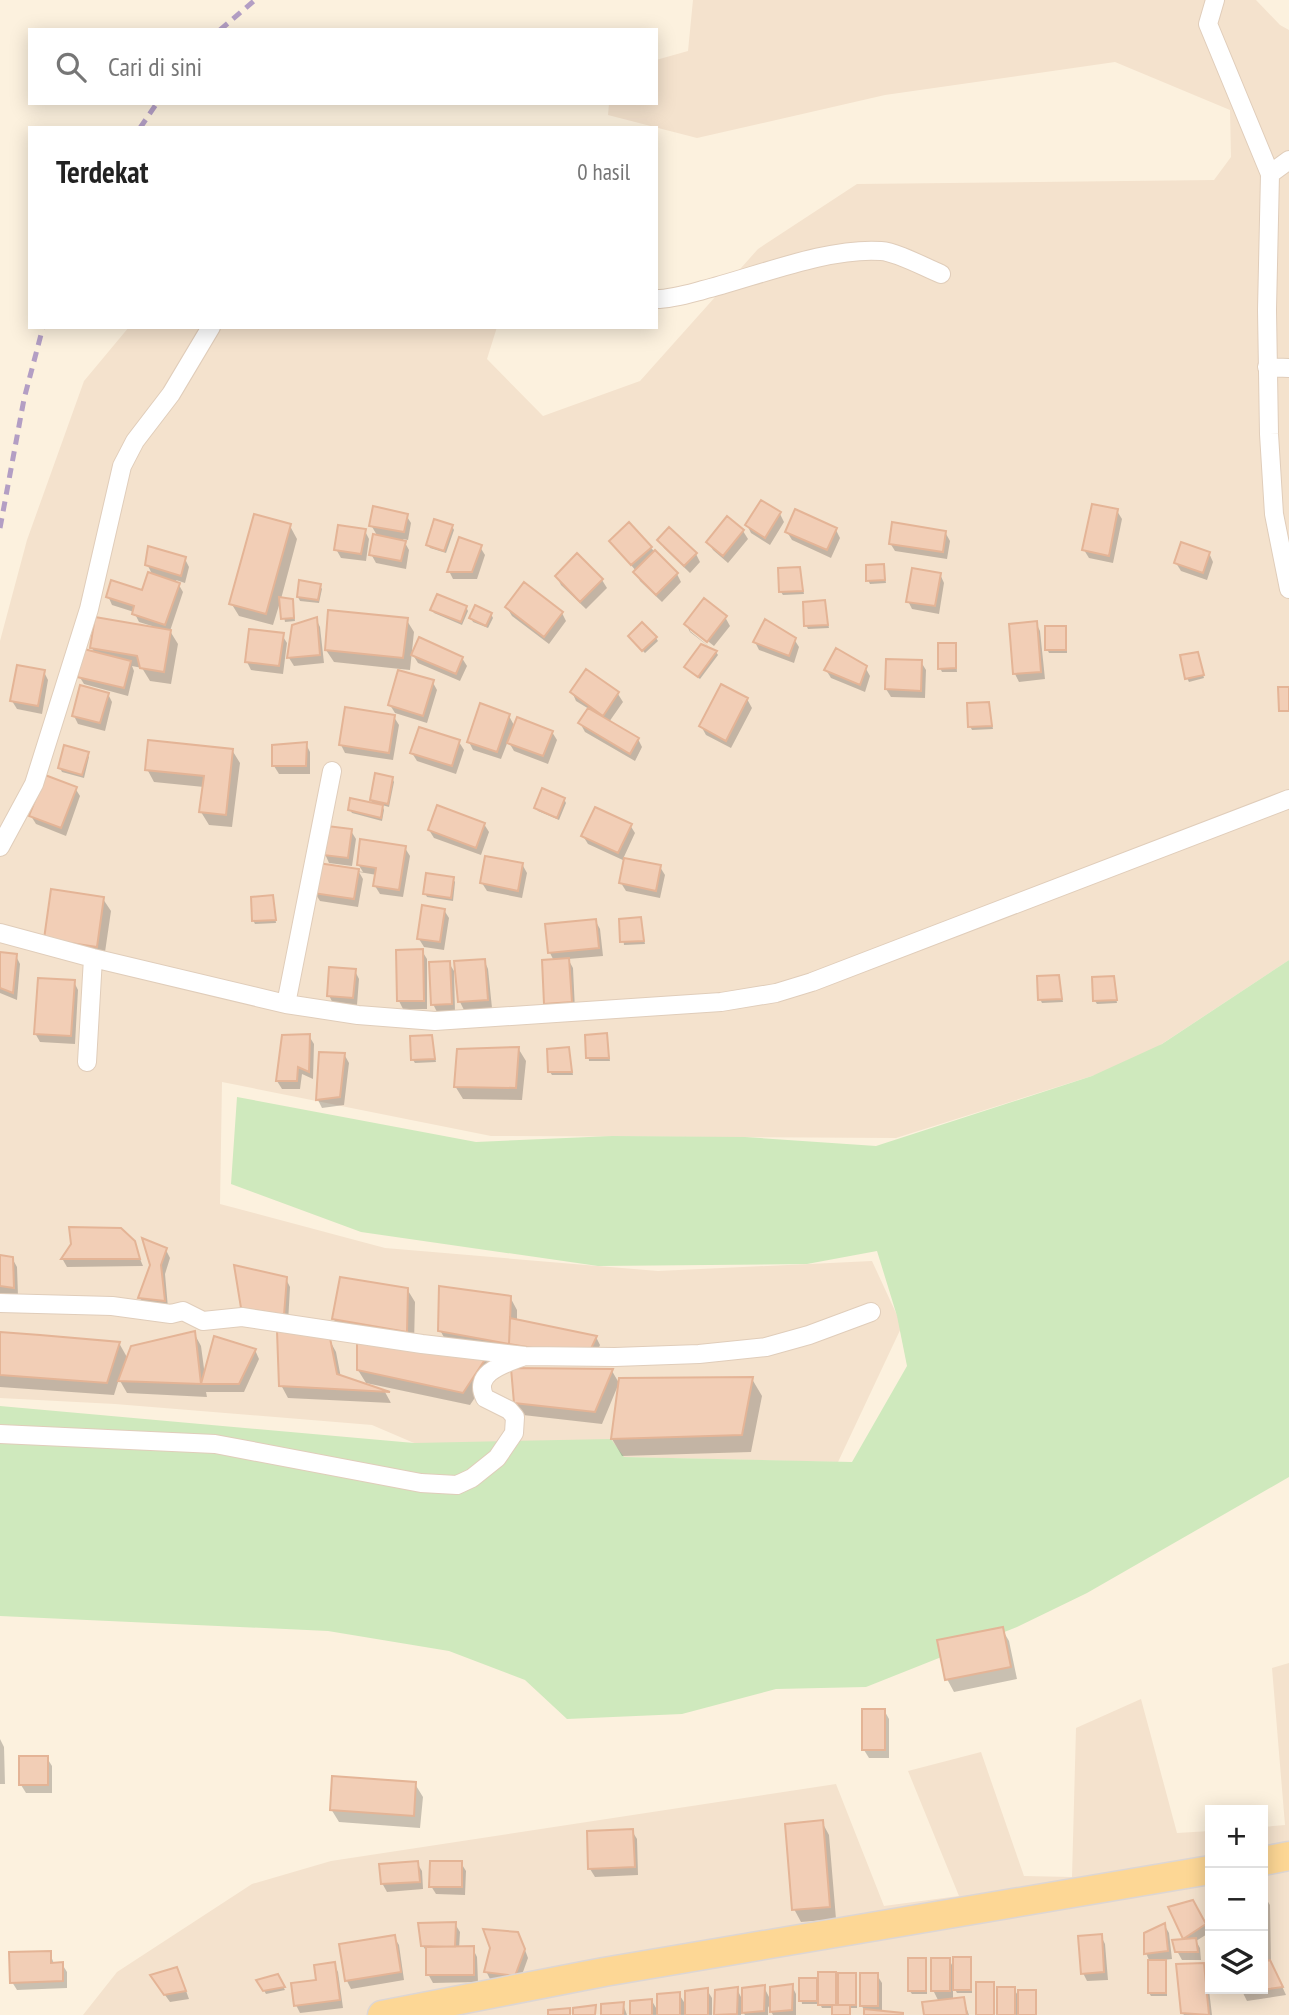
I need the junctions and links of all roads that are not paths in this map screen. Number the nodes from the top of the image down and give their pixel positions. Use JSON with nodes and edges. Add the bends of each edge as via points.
{"nodes":[{"id":1,"x":1215,"y":0,"type":"edge"},
{"id":2,"x":1289,"y":160,"type":"edge"},
{"id":3,"x":1270,"y":174,"type":"junction"},
{"id":4,"x":941,"y":274,"type":"dead end"},
{"id":5,"x":658,"y":299,"type":"edge"},
{"id":6,"x":210,"y":329,"type":"edge"},
{"id":7,"x":1267,"y":367,"type":"junction"},
{"id":8,"x":1289,"y":368,"type":"edge"},
{"id":9,"x":1289,"y":589,"type":"edge"},
{"id":10,"x":332,"y":771,"type":"dead end"},
{"id":11,"x":1289,"y":799,"type":"edge"},
{"id":12,"x":0,"y":847,"type":"edge"},
{"id":13,"x":0,"y":933,"type":"edge"},
{"id":14,"x":93,"y":958,"type":"junction"},
{"id":15,"x":286,"y":1004,"type":"junction"},
{"id":16,"x":87,"y":1062,"type":"dead end"},
{"id":17,"x":0,"y":1303,"type":"edge"},
{"id":18,"x":871,"y":1312,"type":"dead end"},
{"id":19,"x":525,"y":1356,"type":"junction"},
{"id":20,"x":0,"y":1434,"type":"edge"},
{"id":21,"x":1289,"y":1856,"type":"edge"},
{"id":22,"x":1268,"y":1860,"type":"edge"},
{"id":23,"x":1205,"y":1871,"type":"edge"},
{"id":24,"x":382,"y":2015,"type":"edge"}],
"edges":[{"from":1,"to":3,"type":"street","via":[[1208,24]]},
{"from":2,"to":3,"type":"street"},
{"from":3,"to":7,"type":"street"},
{"from":4,"to":5,"type":"street","via":[[883,251],[855,252]]},
{"from":6,"to":12,"type":"street","via":[[122,466],[89,609],[46,747],[34,784]]},
{"from":7,"to":8,"type":"street"},
{"from":7,"to":9,"type":"street","via":[[1274,514]]},
{"from":10,"to":15,"type":"street"},
{"from":11,"to":15,"type":"street","via":[[776,993],[640,1009],[435,1021]]},
{"from":13,"to":14,"type":"street"},
{"from":14,"to":15,"type":"street"},
{"from":14,"to":16,"type":"street"},
{"from":17,"to":19,"type":"street","via":[[112,1306],[171,1314],[183,1311],[203,1321],[243,1317]]},
{"from":18,"to":19,"type":"street","via":[[766,1347],[687,1355]]},
{"from":19,"to":20,"type":"street","via":[[485,1375],[482,1393],[515,1417],[514,1433],[497,1458],[457,1485],[421,1483],[215,1444]]},
{"from":21,"to":22,"type":"main road"},
{"from":23,"to":24,"type":"main road","via":[[604,1972]]}]}
